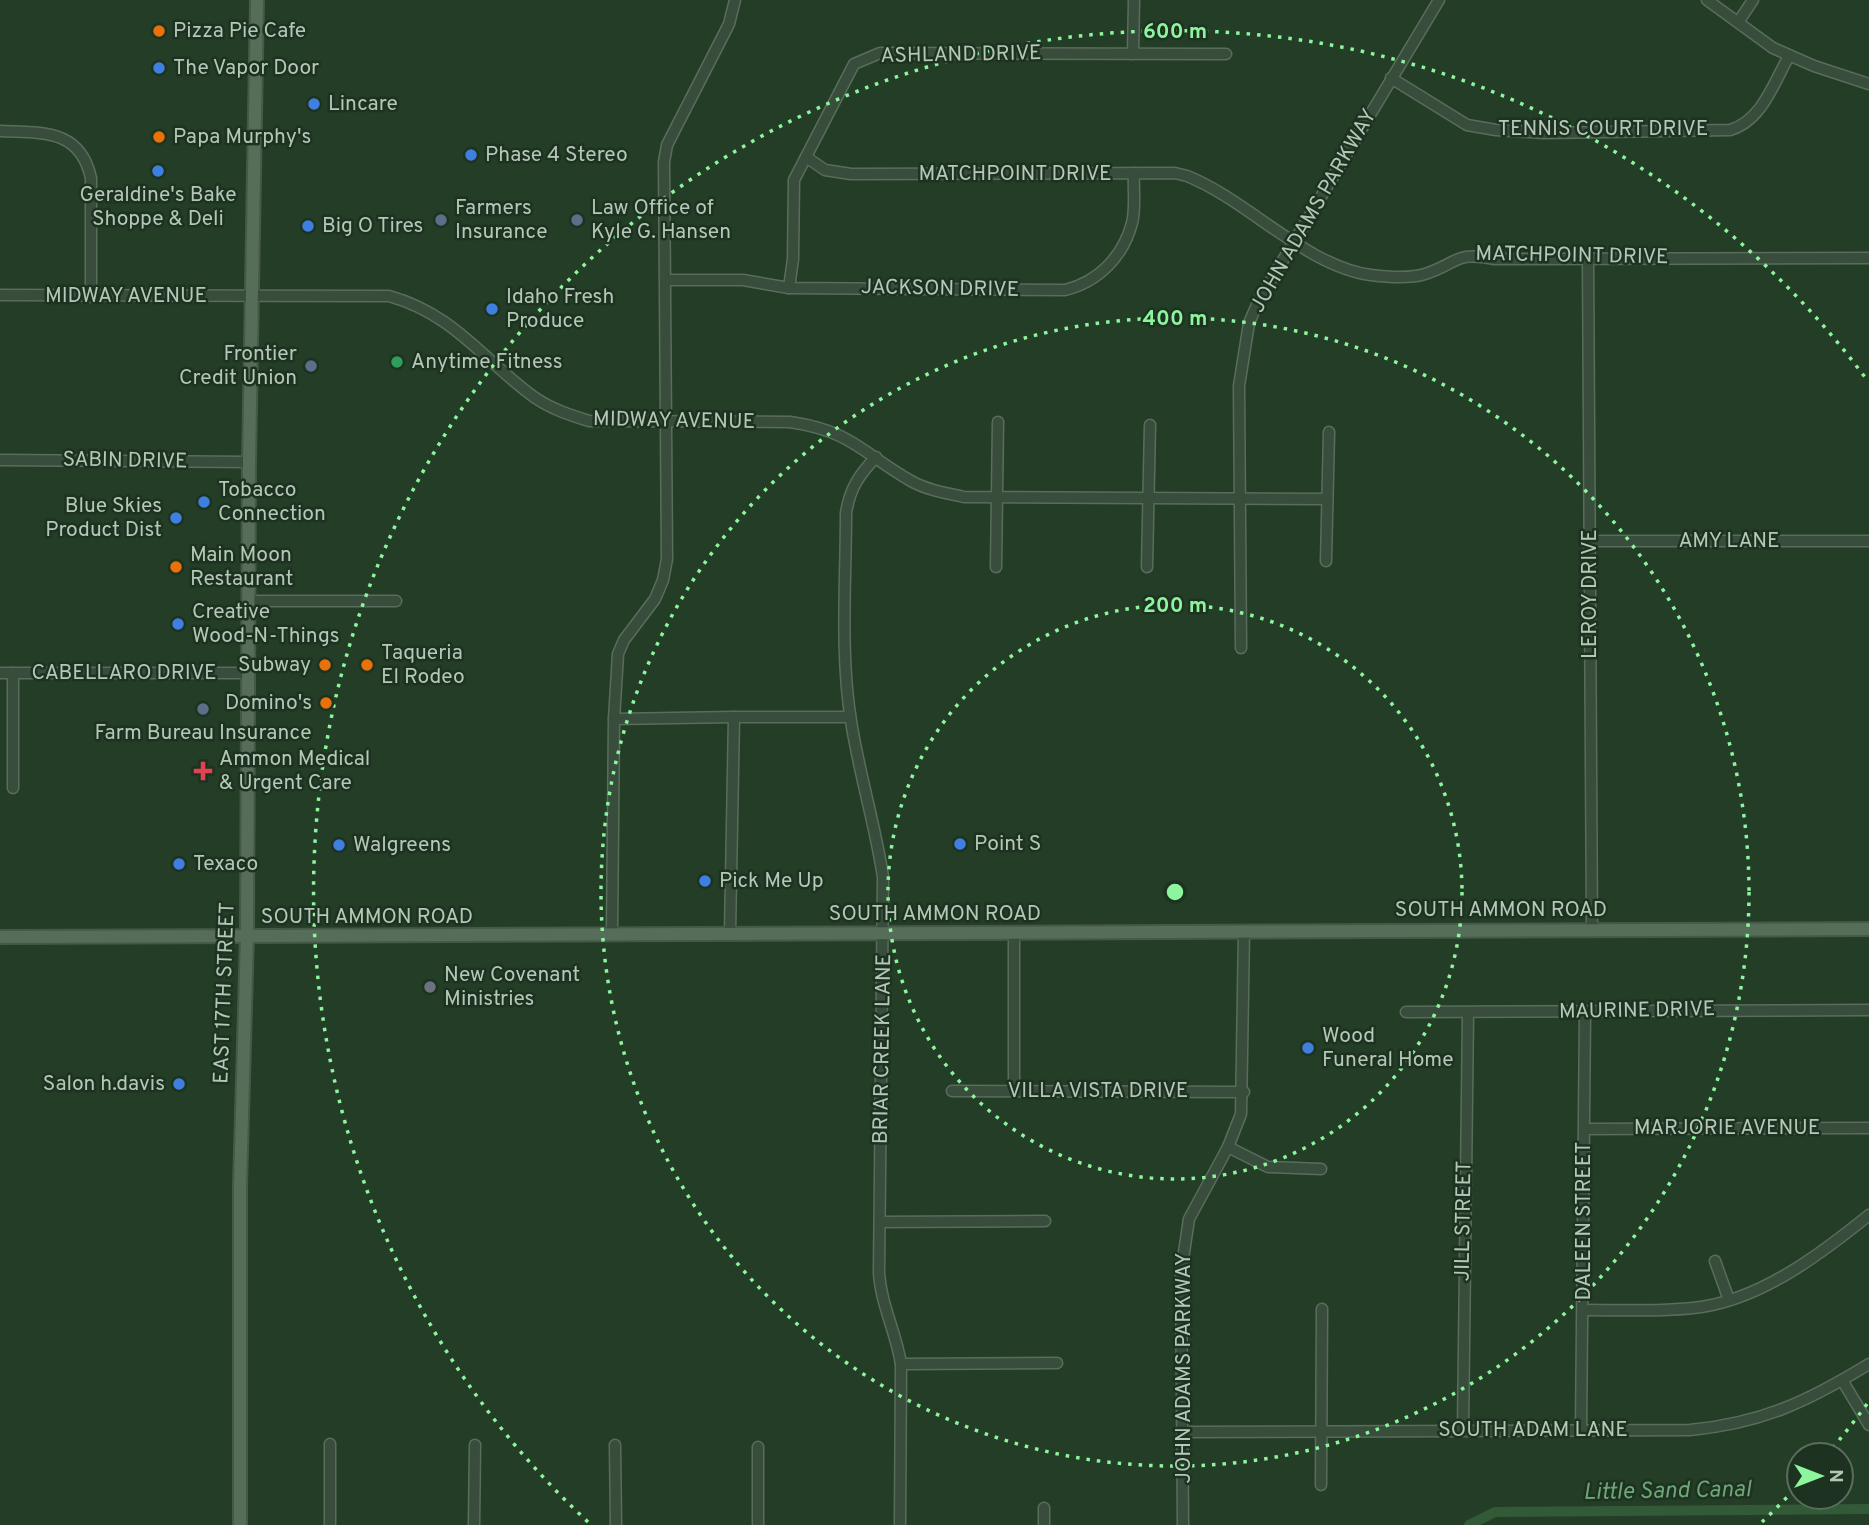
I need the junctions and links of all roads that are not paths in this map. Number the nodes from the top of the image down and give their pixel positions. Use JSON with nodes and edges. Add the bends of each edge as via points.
{"nodes":[{"id":1,"x":257,"y":0,"type":"edge"},
{"id":2,"x":735,"y":0,"type":"edge"},
{"id":3,"x":1134,"y":0,"type":"edge"},
{"id":4,"x":1439,"y":0,"type":"edge"},
{"id":5,"x":1707,"y":0,"type":"edge"},
{"id":6,"x":1753,"y":0,"type":"edge"},
{"id":7,"x":1739,"y":21,"type":"junction"},
{"id":8,"x":1133,"y":54,"type":"junction"},
{"id":9,"x":1226,"y":54,"type":"dead end"},
{"id":10,"x":1789,"y":56,"type":"junction"},
{"id":11,"x":1391,"y":78,"type":"junction"},
{"id":12,"x":1869,"y":84,"type":"edge"},
{"id":13,"x":0,"y":131,"type":"edge"},
{"id":14,"x":806,"y":158,"type":"junction"},
{"id":15,"x":1134,"y":173,"type":"junction"},
{"id":16,"x":1294,"y":241,"type":"junction"},
{"id":17,"x":1869,"y":258,"type":"edge"},
{"id":18,"x":1588,"y":259,"type":"junction"},
{"id":19,"x":666,"y":280,"type":"junction"},
{"id":20,"x":789,"y":288,"type":"junction"},
{"id":21,"x":0,"y":295,"type":"edge"},
{"id":22,"x":91,"y":297,"type":"junction"},
{"id":23,"x":252,"y":297,"type":"junction"},
{"id":24,"x":999,"y":422,"type":"dead end"},
{"id":25,"x":667,"y":423,"type":"junction"},
{"id":26,"x":1150,"y":425,"type":"dead end"},
{"id":27,"x":1329,"y":432,"type":"dead end"},
{"id":28,"x":876,"y":457,"type":"junction"},
{"id":29,"x":0,"y":460,"type":"edge"},
{"id":30,"x":249,"y":462,"type":"junction"},
{"id":31,"x":997,"y":497,"type":"junction"},
{"id":32,"x":1149,"y":498,"type":"junction"},
{"id":33,"x":1241,"y":498,"type":"junction"},
{"id":34,"x":1326,"y":499,"type":"junction"},
{"id":35,"x":1590,"y":541,"type":"junction"},
{"id":36,"x":1869,"y":541,"type":"edge"},
{"id":37,"x":1326,"y":561,"type":"dead end"},
{"id":38,"x":996,"y":567,"type":"dead end"},
{"id":39,"x":1147,"y":567,"type":"dead end"},
{"id":40,"x":248,"y":601,"type":"junction"},
{"id":41,"x":397,"y":601,"type":"dead end"},
{"id":42,"x":1241,"y":648,"type":"dead end"},
{"id":43,"x":0,"y":673,"type":"edge"},
{"id":44,"x":13,"y":673,"type":"junction"},
{"id":45,"x":247,"y":673,"type":"junction"},
{"id":46,"x":850,"y":717,"type":"junction"},
{"id":47,"x":734,"y":718,"type":"junction"},
{"id":48,"x":614,"y":719,"type":"junction"},
{"id":49,"x":13,"y":788,"type":"dead end"},
{"id":50,"x":1592,"y":929,"type":"junction"},
{"id":51,"x":1869,"y":929,"type":"edge"},
{"id":52,"x":1244,"y":931,"type":"junction"},
{"id":53,"x":730,"y":933,"type":"junction"},
{"id":54,"x":884,"y":933,"type":"junction"},
{"id":55,"x":612,"y":934,"type":"junction"},
{"id":56,"x":1014,"y":934,"type":"junction"},
{"id":57,"x":247,"y":936,"type":"junction"},
{"id":58,"x":0,"y":937,"type":"edge"},
{"id":59,"x":1869,"y":1010,"type":"edge"},
{"id":60,"x":1406,"y":1012,"type":"dead end"},
{"id":61,"x":1584,"y":1012,"type":"junction"},
{"id":62,"x":1468,"y":1013,"type":"junction"},
{"id":63,"x":952,"y":1091,"type":"dead end"},
{"id":64,"x":1014,"y":1091,"type":"junction"},
{"id":65,"x":1244,"y":1092,"type":"junction"},
{"id":66,"x":1869,"y":1128,"type":"edge"},
{"id":67,"x":1584,"y":1129,"type":"junction"},
{"id":68,"x":1228,"y":1147,"type":"junction"},
{"id":69,"x":1321,"y":1169,"type":"dead end"},
{"id":70,"x":1869,"y":1215,"type":"edge"},
{"id":71,"x":881,"y":1222,"type":"junction"},
{"id":72,"x":1045,"y":1222,"type":"dead end"},
{"id":73,"x":1715,"y":1261,"type":"dead end"},
{"id":74,"x":1729,"y":1300,"type":"junction"},
{"id":75,"x":1322,"y":1309,"type":"dead end"},
{"id":76,"x":1583,"y":1310,"type":"junction"},
{"id":77,"x":1057,"y":1363,"type":"dead end"},
{"id":78,"x":901,"y":1364,"type":"junction"},
{"id":79,"x":1869,"y":1364,"type":"edge"},
{"id":80,"x":1842,"y":1380,"type":"junction"},
{"id":81,"x":1869,"y":1425,"type":"edge"},
{"id":82,"x":1463,"y":1430,"type":"junction"},
{"id":83,"x":1581,"y":1430,"type":"junction"},
{"id":84,"x":1182,"y":1432,"type":"junction"},
{"id":85,"x":1322,"y":1432,"type":"junction"},
{"id":86,"x":330,"y":1444,"type":"dead end"},
{"id":87,"x":615,"y":1445,"type":"dead end"},
{"id":88,"x":475,"y":1446,"type":"dead end"},
{"id":89,"x":758,"y":1447,"type":"dead end"},
{"id":90,"x":1321,"y":1485,"type":"dead end"},
{"id":91,"x":1044,"y":1508,"type":"dead end"},
{"id":92,"x":240,"y":1525,"type":"edge"},
{"id":93,"x":330,"y":1525,"type":"edge"},
{"id":94,"x":474,"y":1525,"type":"edge"},
{"id":95,"x":616,"y":1525,"type":"edge"},
{"id":96,"x":758,"y":1525,"type":"edge"},
{"id":97,"x":900,"y":1525,"type":"edge"},
{"id":98,"x":1044,"y":1525,"type":"edge"},
{"id":99,"x":1183,"y":1525,"type":"edge"}],
"edges":[{"from":1,"to":23,"type":"main road","name":"EAST 17TH STREET"},
{"from":2,"to":19,"type":"street","via":[[729,24],[667,145]]},
{"from":3,"to":8,"type":"street"},
{"from":4,"to":11,"type":"street","name":"JOHN ADAMS PARKWAY"},
{"from":5,"to":7,"type":"street"},
{"from":6,"to":7,"type":"street"},
{"from":7,"to":10,"type":"street"},
{"from":8,"to":9,"type":"street","name":"ASHLAND DRIVE"},
{"from":8,"to":14,"type":"street","name":"ASHLAND DRIVE","via":[[880,53],[865,57],[854,64]]},
{"from":10,"to":11,"type":"street","name":"TENNIS COURT DRIVE","via":[[1757,112],[1741,127],[1730,130],[1496,130],[1467,125]]},
{"from":10,"to":12,"type":"street"},
{"from":11,"to":16,"type":"street","name":"JOHN ADAMS PARKWAY"},
{"from":13,"to":22,"type":"street","via":[[58,135],[88,162]]},
{"from":14,"to":15,"type":"street","name":"MATCHPOINT DRIVE","via":[[825,170],[851,174]]},
{"from":14,"to":20,"type":"street","name":"ASHLAND DRIVE","via":[[792,194]]},
{"from":15,"to":16,"type":"street","name":"MATCHPOINT DRIVE","via":[[1175,173],[1200,181]]},
{"from":15,"to":20,"type":"street","name":"JACKSON DRIVE","via":[[1132,222],[1113,261],[1085,285],[1065,290]]},
{"from":16,"to":18,"type":"street","name":"MATCHPOINT DRIVE","via":[[1352,271],[1388,276],[1424,274],[1462,255]]},
{"from":16,"to":33,"type":"street","name":"JOHN ADAMS PARKWAY","via":[[1259,300],[1242,356]]},
{"from":17,"to":18,"type":"street","name":"MATCHPOINT DRIVE"},
{"from":18,"to":35,"type":"street","name":"LEROY DRIVE"},
{"from":19,"to":20,"type":"street","name":"JACKSON DRIVE","via":[[743,280]]},
{"from":19,"to":25,"type":"street"},
{"from":21,"to":22,"type":"street","name":"MIDWAY AVENUE"},
{"from":22,"to":23,"type":"street","name":"MIDWAY AVENUE"},
{"from":23,"to":25,"type":"street","name":"MIDWAY AVENUE","via":[[371,293],[414,303],[450,323],[535,398],[562,413],[601,424]]},
{"from":23,"to":30,"type":"main road","name":"EAST 17TH STREET"},
{"from":24,"to":31,"type":"street"},
{"from":25,"to":28,"type":"street","name":"MIDWAY AVENUE","via":[[820,426]]},
{"from":25,"to":48,"type":"street","via":[[667,559],[654,599],[618,654]]},
{"from":26,"to":32,"type":"street"},
{"from":27,"to":34,"type":"street"},
{"from":28,"to":31,"type":"street","name":"MIDWAY AVENUE","via":[[913,482],[937,491]]},
{"from":28,"to":46,"type":"street","name":"BRIAR CREEK LANE","via":[[849,491],[846,513]]},
{"from":29,"to":30,"type":"street","name":"SABIN DRIVE"},
{"from":30,"to":40,"type":"main road","name":"EAST 17TH STREET"},
{"from":31,"to":32,"type":"street","name":"MIDWAY AVENUE"},
{"from":31,"to":38,"type":"street"},
{"from":32,"to":33,"type":"street","name":"MIDWAY AVENUE"},
{"from":32,"to":39,"type":"street"},
{"from":33,"to":34,"type":"street","name":"MIDWAY AVENUE"},
{"from":33,"to":42,"type":"street","name":"JOHN ADAMS PARKWAY"},
{"from":34,"to":37,"type":"street"},
{"from":35,"to":36,"type":"street","name":"AMY LANE"},
{"from":35,"to":50,"type":"street","name":"LEROY DRIVE"},
{"from":40,"to":41,"type":"street"},
{"from":40,"to":45,"type":"main road","name":"EAST 17TH STREET"},
{"from":43,"to":44,"type":"street","name":"CABELLARO DRIVE"},
{"from":44,"to":45,"type":"street","name":"CABELLARO DRIVE"},
{"from":44,"to":49,"type":"street"},
{"from":45,"to":57,"type":"main road","name":"EAST 17TH STREET"},
{"from":46,"to":47,"type":"street"},
{"from":46,"to":54,"type":"street","name":"BRIAR CREEK LANE","via":[[875,822],[883,877]]},
{"from":47,"to":48,"type":"street"},
{"from":47,"to":53,"type":"street"},
{"from":48,"to":55,"type":"street"},
{"from":50,"to":51,"type":"main road","name":"SOUTH AMMON ROAD"},
{"from":50,"to":52,"type":"main road","name":"SOUTH AMMON ROAD"},
{"from":52,"to":56,"type":"main road","name":"SOUTH AMMON ROAD"},
{"from":52,"to":65,"type":"street","name":"JOHN ADAMS PARKWAY"},
{"from":53,"to":54,"type":"main road","name":"SOUTH AMMON ROAD"},
{"from":53,"to":55,"type":"main road","name":"SOUTH AMMON ROAD"},
{"from":54,"to":56,"type":"main road","name":"SOUTH AMMON ROAD"},
{"from":54,"to":71,"type":"street","name":"BRIAR CREEK LANE"},
{"from":55,"to":57,"type":"main road","name":"SOUTH AMMON ROAD"},
{"from":56,"to":64,"type":"street"},
{"from":57,"to":58,"type":"main road","name":"SOUTH AMMON ROAD"},
{"from":57,"to":92,"type":"main road","name":"EAST 17TH STREET","via":[[239,1199]]},
{"from":59,"to":61,"type":"street","name":"MAURINE DRIVE"},
{"from":60,"to":62,"type":"street","name":"MAURINE DRIVE"},
{"from":61,"to":62,"type":"street","name":"MAURINE DRIVE"},
{"from":61,"to":67,"type":"street","name":"DALEEN STREET"},
{"from":62,"to":82,"type":"street","name":"JILL STREET"},
{"from":63,"to":64,"type":"street","name":"VILLA VISTA DRIVE"},
{"from":64,"to":65,"type":"street","name":"VILLA VISTA DRIVE"},
{"from":65,"to":68,"type":"street","name":"JOHN ADAMS PARKWAY"},
{"from":66,"to":67,"type":"street","name":"MARJORIE AVENUE"},
{"from":67,"to":76,"type":"street","name":"DALEEN STREET"},
{"from":68,"to":69,"type":"street","via":[[1268,1167]]},
{"from":68,"to":84,"type":"street","name":"JOHN ADAMS PARKWAY","via":[[1189,1219],[1185,1237]]},
{"from":70,"to":74,"type":"street","via":[[1830,1245]]},
{"from":71,"to":72,"type":"street"},
{"from":71,"to":78,"type":"street","name":"BRIAR CREEK LANE","via":[[880,1296]]},
{"from":73,"to":74,"type":"street"},
{"from":74,"to":76,"type":"street","via":[[1667,1310]]},
{"from":75,"to":85,"type":"street"},
{"from":76,"to":83,"type":"street","name":"DALEEN STREET"},
{"from":77,"to":78,"type":"street"},
{"from":78,"to":97,"type":"street","name":"BRIAR CREEK LANE"},
{"from":79,"to":80,"type":"street","name":"SOUTH ADAM LANE"},
{"from":80,"to":81,"type":"street"},
{"from":80,"to":83,"type":"street","name":"SOUTH ADAM LANE","via":[[1780,1413],[1731,1426]]},
{"from":82,"to":83,"type":"street","name":"SOUTH ADAM LANE"},
{"from":82,"to":85,"type":"street","name":"SOUTH ADAM LANE"},
{"from":84,"to":85,"type":"street","name":"SOUTH ADAM LANE"},
{"from":84,"to":99,"type":"street","name":"JOHN ADAMS PARKWAY"},
{"from":85,"to":90,"type":"street"},
{"from":86,"to":93,"type":"street"},
{"from":87,"to":95,"type":"street"},
{"from":88,"to":94,"type":"street"},
{"from":89,"to":96,"type":"street"},
{"from":91,"to":98,"type":"street"}]}
